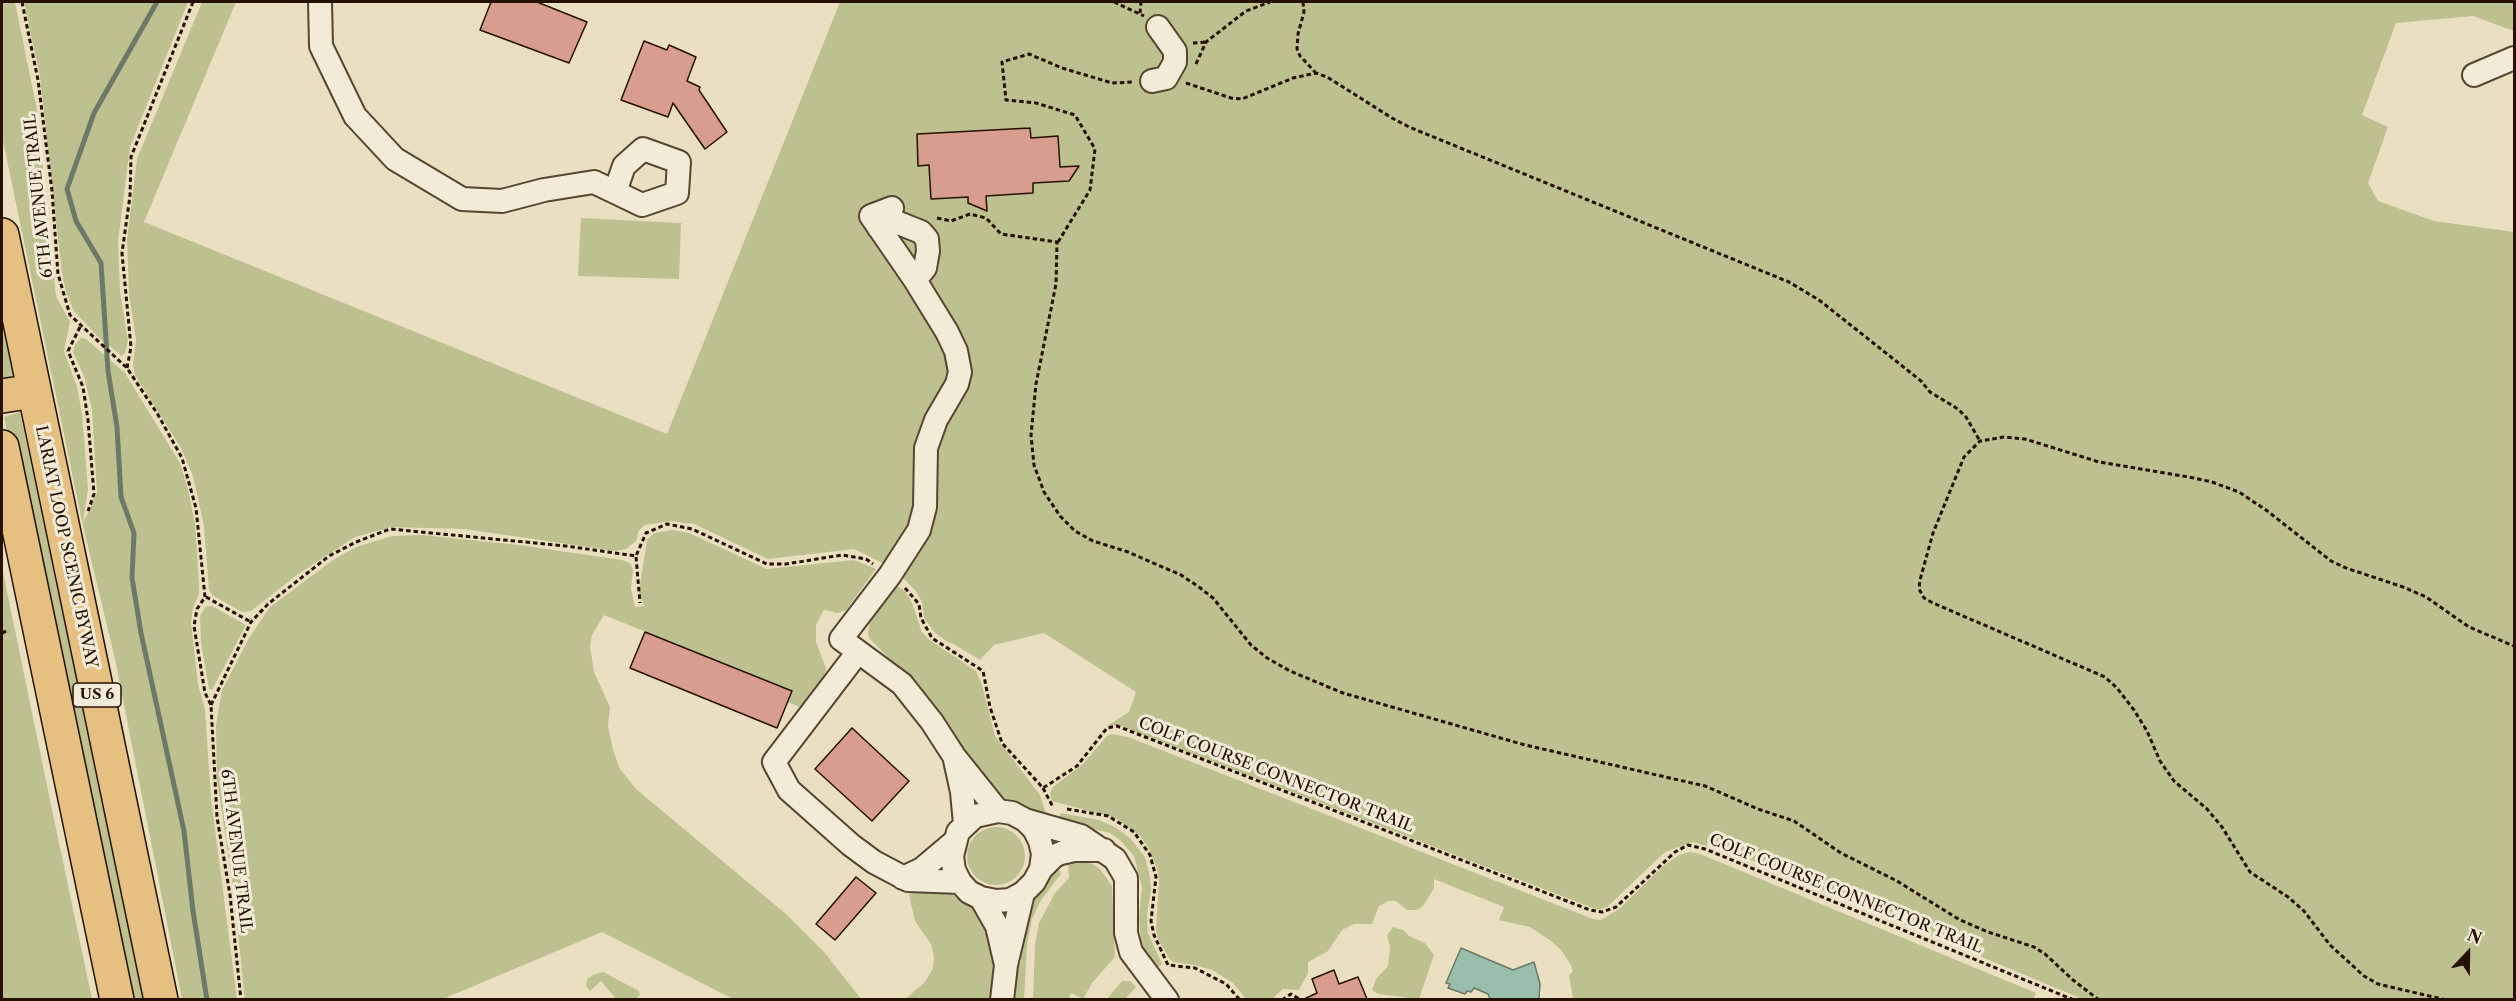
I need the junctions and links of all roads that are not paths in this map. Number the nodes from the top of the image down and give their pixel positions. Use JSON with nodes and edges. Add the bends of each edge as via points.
{"nodes":[{"id":1,"x":321,"y":2,"type":"edge"},
{"id":2,"x":1149,"y":20,"type":"road end"},
{"id":3,"x":2514,"y":58,"type":"edge"},
{"id":4,"x":2474,"y":75,"type":"dead end"},
{"id":5,"x":1152,"y":81,"type":"road end"},
{"id":6,"x":615,"y":192,"type":"dead end"},
{"id":7,"x":892,"y":208,"type":"dead end"},
{"id":8,"x":879,"y":228,"type":"junction"},
{"id":9,"x":2,"y":235,"type":"edge"},
{"id":10,"x":915,"y":280,"type":"junction"},
{"id":11,"x":34,"y":391,"type":"junction"},
{"id":12,"x":2,"y":396,"type":"edge"},
{"id":13,"x":2,"y":447,"type":"edge"},
{"id":14,"x":850,"y":646,"type":"junction"},
{"id":15,"x":954,"y":756,"type":"junction"},
{"id":16,"x":998,"y":811,"type":"junction"},
{"id":17,"x":1025,"y":820,"type":"junction"},
{"id":18,"x":959,"y":833,"type":"junction"},
{"id":19,"x":1105,"y":851,"type":"junction"},
{"id":20,"x":1041,"y":869,"type":"junction"},
{"id":21,"x":903,"y":878,"type":"junction"},
{"id":22,"x":960,"y":882,"type":"junction"},
{"id":23,"x":1023,"y":893,"type":"junction"},
{"id":24,"x":981,"y":898,"type":"junction"},
{"id":25,"x":1006,"y":965,"type":"junction"},
{"id":26,"x":117,"y":999,"type":"edge"},
{"id":27,"x":161,"y":999,"type":"edge"},
{"id":28,"x":1002,"y":999,"type":"edge"},
{"id":29,"x":1167,"y":999,"type":"edge"}],
"edges":[{"from":1,"to":6,"type":"street","via":[[321,46],[356,116],[395,159],[462,199],[502,201],[594,182]]},
{"from":2,"to":5,"type":"street","via":[[1175,51],[1175,62],[1166,78]]},
{"from":3,"to":4,"type":"street"},
{"from":7,"to":8,"type":"street","via":[[871,216]]},
{"from":8,"to":10,"type":"street"},
{"from":8,"to":10,"type":"street","via":[[896,222],[921,232],[927,240],[925,268]]},
{"from":9,"to":11,"type":"highway","name":"LARIAT LOOP SCENIC BYWAY","number":"US 6"},
{"from":10,"to":14,"type":"street","via":[[947,332],[960,372],[926,448],[925,507],[919,530]]},
{"from":11,"to":12,"type":"highway"},
{"from":11,"to":27,"type":"highway","name":"LARIAT LOOP SCENIC BYWAY","number":"US 6"},
{"from":13,"to":26,"type":"highway","number":"US 6"},
{"from":14,"to":15,"type":"street","via":[[902,684]]},
{"from":14,"to":21,"type":"street","via":[[774,762],[789,790],[851,845]]},
{"from":15,"to":16,"type":"street"},
{"from":15,"to":18,"type":"street","via":[[962,792]]},
{"from":16,"to":17,"type":"street"},
{"from":16,"to":18,"type":"street","via":[[980,814]]},
{"from":17,"to":19,"type":"street","via":[[1081,836]]},
{"from":17,"to":20,"type":"street","via":[[1040,841]]},
{"from":18,"to":21,"type":"street","via":[[922,869]]},
{"from":18,"to":22,"type":"street","via":[[952,856]]},
{"from":19,"to":20,"type":"street","via":[[1061,853]]},
{"from":19,"to":29,"type":"street","via":[[1126,878],[1126,933],[1131,952]]},
{"from":20,"to":23,"type":"street"},
{"from":21,"to":22,"type":"street"},
{"from":22,"to":24,"type":"street"},
{"from":23,"to":24,"type":"street","via":[[1010,900]]},
{"from":23,"to":25,"type":"street"},
{"from":24,"to":25,"type":"street","via":[[997,926]]},
{"from":25,"to":28,"type":"street"}]}
